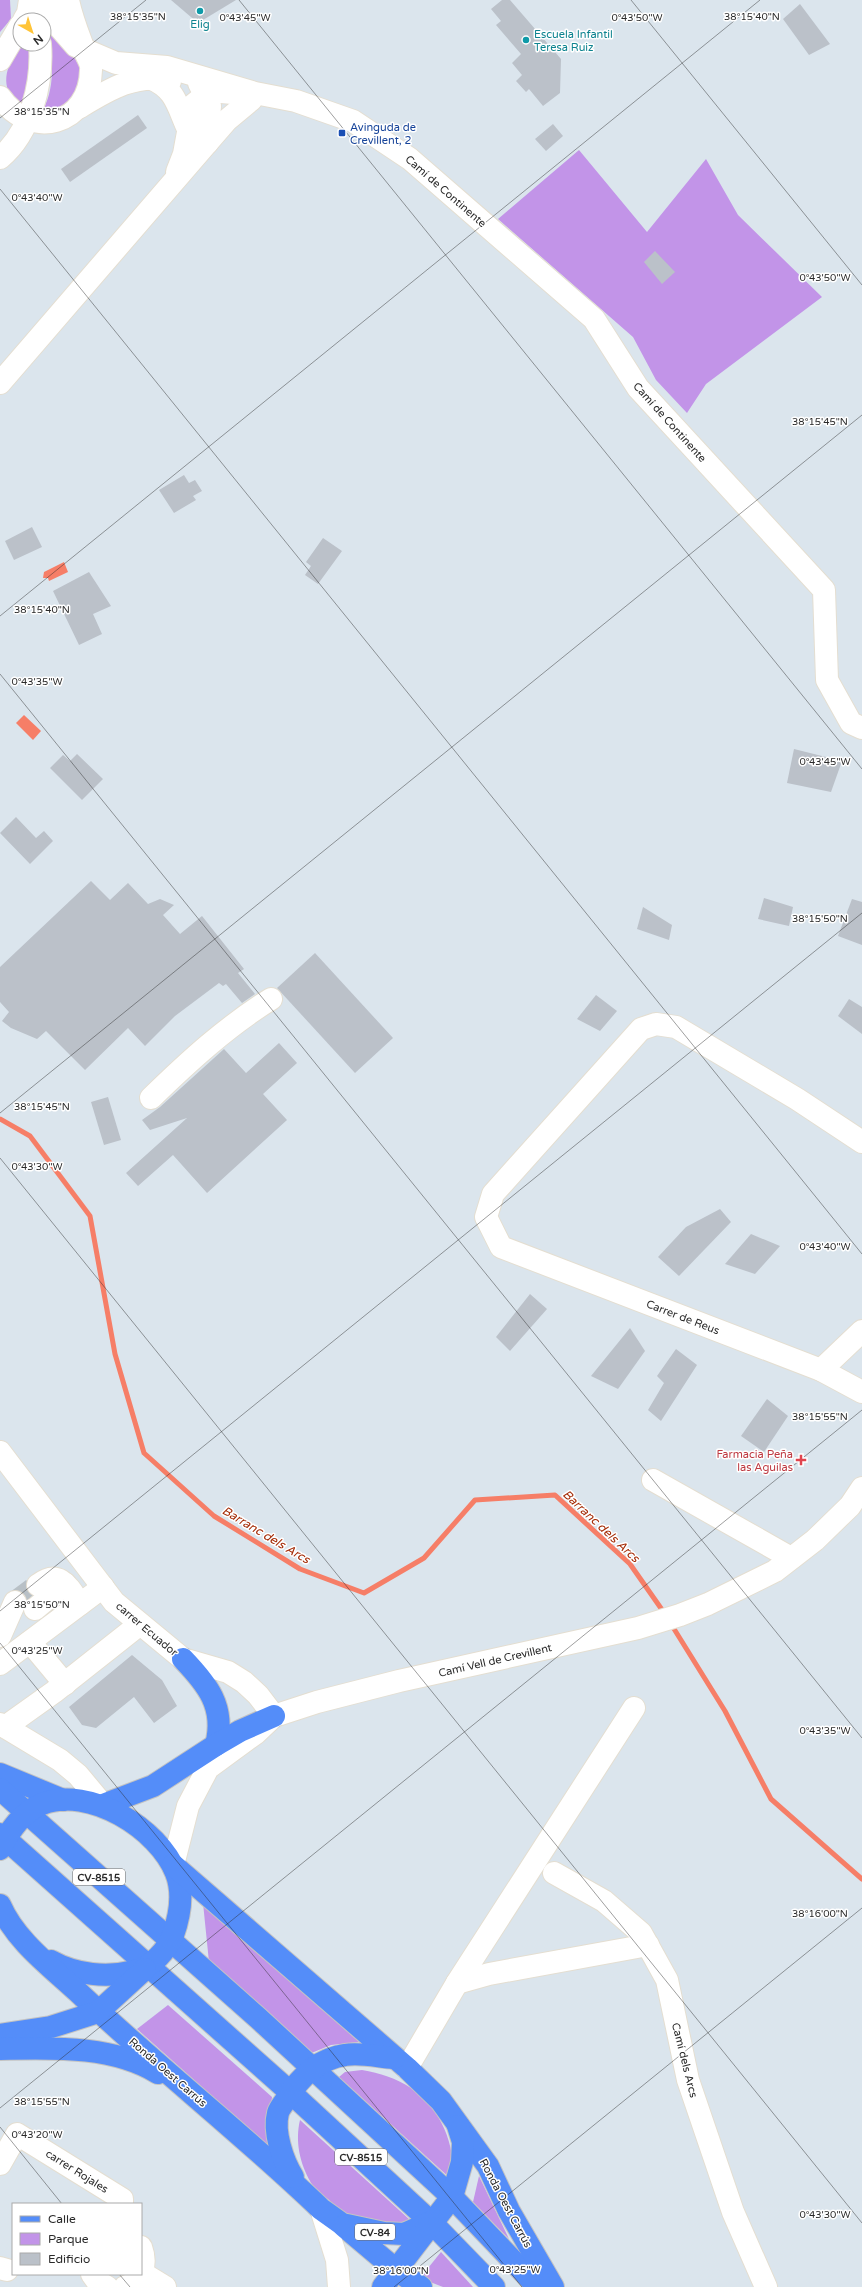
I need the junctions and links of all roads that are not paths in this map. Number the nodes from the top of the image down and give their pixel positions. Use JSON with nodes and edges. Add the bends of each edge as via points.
{"nodes":[{"id":1,"x":30,"y":0,"type":"edge"},
{"id":2,"x":37,"y":0,"type":"edge"},
{"id":3,"x":45,"y":0,"type":"edge"},
{"id":4,"x":68,"y":0,"type":"edge"},
{"id":5,"x":28,"y":12,"type":"edge"},
{"id":6,"x":38,"y":12,"type":"edge"},
{"id":7,"x":12,"y":40,"type":"edge"},
{"id":8,"x":83,"y":49,"type":"junction"},
{"id":9,"x":40,"y":52,"type":"edge"},
{"id":10,"x":0,"y":60,"type":"edge"},
{"id":11,"x":193,"y":75,"type":"junction"},
{"id":12,"x":147,"y":77,"type":"junction"},
{"id":13,"x":206,"y":94,"type":"junction"},
{"id":14,"x":246,"y":95,"type":"junction"},
{"id":15,"x":0,"y":97,"type":"edge"},
{"id":16,"x":80,"y":107,"type":"junction"},
{"id":17,"x":28,"y":120,"type":"junction"},
{"id":18,"x":188,"y":129,"type":"junction"},
{"id":19,"x":206,"y":143,"type":"junction"},
{"id":20,"x":0,"y":158,"type":"edge"},
{"id":21,"x":169,"y":190,"type":"junction"},
{"id":22,"x":0,"y":383,"type":"edge"},
{"id":23,"x":862,"y":728,"type":"edge"},
{"id":24,"x":271,"y":999,"type":"dead end"},
{"id":25,"x":151,"y":1098,"type":"dead end"},
{"id":26,"x":862,"y":1142,"type":"edge"},
{"id":27,"x":862,"y":1331,"type":"edge"},
{"id":28,"x":821,"y":1370,"type":"junction"},
{"id":29,"x":862,"y":1392,"type":"edge"},
{"id":30,"x":0,"y":1452,"type":"edge"},
{"id":31,"x":653,"y":1480,"type":"dead end"},
{"id":32,"x":862,"y":1488,"type":"edge"},
{"id":33,"x":791,"y":1558,"type":"junction"},
{"id":34,"x":38,"y":1585,"type":"tunnel mouth"},
{"id":35,"x":103,"y":1587,"type":"junction"},
{"id":36,"x":73,"y":1594,"type":"junction"},
{"id":37,"x":30,"y":1619,"type":"junction"},
{"id":38,"x":140,"y":1624,"type":"junction"},
{"id":39,"x":0,"y":1636,"type":"edge"},
{"id":40,"x":183,"y":1658,"type":"junction"},
{"id":41,"x":0,"y":1664,"type":"edge"},
{"id":42,"x":65,"y":1684,"type":"junction"},
{"id":43,"x":634,"y":1708,"type":"dead end"},
{"id":44,"x":274,"y":1716,"type":"junction"},
{"id":45,"x":3,"y":1726,"type":"edge"},
{"id":46,"x":216,"y":1745,"type":"junction"},
{"id":47,"x":0,"y":1774,"type":"edge"},
{"id":48,"x":0,"y":1789,"type":"edge"},
{"id":49,"x":63,"y":1800,"type":"junction"},
{"id":50,"x":103,"y":1805,"type":"junction"},
{"id":51,"x":26,"y":1813,"type":"junction"},
{"id":52,"x":2,"y":1841,"type":"edge"},
{"id":53,"x":173,"y":1865,"type":"junction"},
{"id":54,"x":554,"y":1873,"type":"dead end"},
{"id":55,"x":0,"y":1905,"type":"edge"},
{"id":56,"x":171,"y":1941,"type":"junction"},
{"id":57,"x":648,"y":1945,"type":"junction"},
{"id":58,"x":34,"y":1951,"type":"junction"},
{"id":59,"x":148,"y":1966,"type":"junction"},
{"id":60,"x":457,"y":1983,"type":"junction"},
{"id":61,"x":98,"y":2012,"type":"junction"},
{"id":62,"x":0,"y":2035,"type":"edge"},
{"id":63,"x":0,"y":2049,"type":"edge"},
{"id":64,"x":400,"y":2063,"type":"junction"},
{"id":65,"x":312,"y":2068,"type":"junction"},
{"id":66,"x":290,"y":2092,"type":"junction"},
{"id":67,"x":192,"y":2093,"type":"junction"},
{"id":68,"x":457,"y":2121,"type":"junction"},
{"id":69,"x":0,"y":2164,"type":"edge"},
{"id":70,"x":303,"y":2191,"type":"junction"},
{"id":71,"x":452,"y":2197,"type":"junction"},
{"id":72,"x":122,"y":2203,"type":"edge"},
{"id":73,"x":321,"y":2209,"type":"junction"},
{"id":74,"x":431,"y":2222,"type":"junction"},
{"id":75,"x":342,"y":2224,"type":"junction"},
{"id":76,"x":142,"y":2250,"type":"edge"},
{"id":77,"x":395,"y":2269,"type":"junction"},
{"id":78,"x":142,"y":2273,"type":"edge"},
{"id":79,"x":141,"y":2275,"type":"edge"},
{"id":80,"x":125,"y":2287,"type":"edge"},
{"id":81,"x":165,"y":2287,"type":"edge"},
{"id":82,"x":339,"y":2287,"type":"edge"},
{"id":83,"x":383,"y":2287,"type":"edge"},
{"id":84,"x":421,"y":2287,"type":"edge"},
{"id":85,"x":494,"y":2287,"type":"edge"},
{"id":86,"x":538,"y":2287,"type":"edge"},
{"id":87,"x":553,"y":2287,"type":"edge"},
{"id":88,"x":766,"y":2287,"type":"edge"}],
"edges":[{"from":1,"to":5,"type":"street"},
{"from":2,"to":6,"type":"street"},
{"from":3,"to":8,"type":"street","via":[[55,22],[76,46]]},
{"from":4,"to":8,"type":"street"},
{"from":7,"to":10,"type":"street"},
{"from":8,"to":11,"type":"street","name":"Camí de Continente","via":[[116,63],[152,64]]},
{"from":8,"to":16,"type":"street","via":[[92,68]]},
{"from":9,"to":17,"type":"street","via":[[41,65]]},
{"from":11,"to":13,"type":"street"},
{"from":11,"to":14,"type":"street","name":"Camí de Continente"},
{"from":12,"to":13,"type":"street"},
{"from":12,"to":16,"type":"street","via":[[123,83]]},
{"from":12,"to":18,"type":"street","via":[[160,82],[174,96]]},
{"from":13,"to":14,"type":"street","via":[[210,91]]},
{"from":13,"to":18,"type":"street","via":[[193,105]]},
{"from":13,"to":19,"type":"street","via":[[210,106]]},
{"from":14,"to":19,"type":"street"},
{"from":14,"to":23,"type":"street","name":"Camí de Continente","via":[[296,100],[353,121],[376,135],[410,159],[594,319],[638,388],[824,590],[827,680],[851,723]]},
{"from":15,"to":17,"type":"street"},
{"from":16,"to":17,"type":"street","via":[[66,118],[52,123]]},
{"from":17,"to":20,"type":"street"},
{"from":18,"to":21,"type":"street","via":[[184,154]]},
{"from":19,"to":21,"type":"street"},
{"from":21,"to":22,"type":"street"},
{"from":24,"to":25,"type":"street","via":[[241,1017]]},
{"from":26,"to":28,"type":"street","name":"Carrer de Reus","via":[[797,1099],[676,1027],[656,1024],[641,1029],[493,1194],[486,1217],[501,1247]]},
{"from":27,"to":28,"type":"street"},
{"from":28,"to":29,"type":"street","name":"Carrer de Reus"},
{"from":30,"to":35,"type":"street","name":"carrer Ecuador"},
{"from":31,"to":33,"type":"street"},
{"from":32,"to":33,"type":"street","name":"Camí Vell de Crevillent","via":[[850,1506],[815,1540]]},
{"from":33,"to":44,"type":"street","name":"Camí Vell de Crevillent","via":[[775,1571],[708,1604],[638,1628],[400,1681]]},
{"from":34,"to":36,"type":"street","via":[[45,1580],[60,1579]]},
{"from":35,"to":36,"type":"street"},
{"from":35,"to":38,"type":"street","name":"carrer Ecuador","via":[[114,1602]]},
{"from":36,"to":37,"type":"street"},
{"from":36,"to":37,"type":"street"},
{"from":37,"to":39,"type":"street"},
{"from":37,"to":39,"type":"street"},
{"from":37,"to":41,"type":"street"},
{"from":37,"to":42,"type":"street"},
{"from":38,"to":40,"type":"street","name":"carrer Ecuador"},
{"from":38,"to":42,"type":"street"},
{"from":40,"to":44,"type":"street","name":"carrer Ecuador","via":[[228,1672],[258,1695]]},
{"from":40,"to":46,"type":"main road","via":[[205,1682],[214,1698],[218,1720]]},
{"from":42,"to":45,"type":"street"},
{"from":43,"to":60,"type":"street"},
{"from":44,"to":46,"type":"main road"},
{"from":44,"to":53,"type":"street","name":"Camí Vell de Crevillent","via":[[256,1733],[208,1768],[188,1806]]},
{"from":45,"to":50,"type":"street","via":[[60,1760],[78,1775]]},
{"from":46,"to":50,"type":"main road","via":[[153,1786]]},
{"from":47,"to":49,"type":"main road","name":"Ronda Oest Carrús"},
{"from":48,"to":51,"type":"main road","name":"Ronda Oest Carrús","number":"CV-8515"},
{"from":49,"to":50,"type":"main road","name":"Ronda Oest Carrús"},
{"from":49,"to":51,"type":"main road","name":"Ronda Oest Carrús","via":[[43,1803]]},
{"from":50,"to":53,"type":"main road","name":"Ronda Oest Carrús","via":[[145,1834],[166,1853]]},
{"from":51,"to":52,"type":"main road","name":"Ronda Oest Carrús"},
{"from":51,"to":56,"type":"main road","name":"Ronda Oest Carrús","number":"CV-8515"},
{"from":52,"to":59,"type":"main road","name":"Ronda Oest Carrús","number":"CV-8515"},
{"from":53,"to":56,"type":"main road","name":"Ronda Oest Carrús","via":[[181,1898]]},
{"from":53,"to":64,"type":"main road","name":"Ronda Oest Carrús"},
{"from":54,"to":57,"type":"street","name":"Camí dels Arcs","via":[[604,1901],[641,1934]]},
{"from":55,"to":58,"type":"main road","name":"Ronda Oest Carrús","via":[[11,1925]]},
{"from":56,"to":59,"type":"main road","name":"Ronda Oest Carrús"},
{"from":56,"to":65,"type":"main road","name":"Ronda Oest Carrús","number":"CV-8515"},
{"from":57,"to":60,"type":"street","via":[[489,1974]]},
{"from":57,"to":88,"type":"street","name":"Camí dels Arcs","via":[[667,1980],[688,2080],[733,2212]]},
{"from":58,"to":59,"type":"main road","name":"Ronda Oest Carrús","via":[[63,1968],[106,1975],[132,1972]]},
{"from":58,"to":61,"type":"main road","name":"Ronda Oest Carrús"},
{"from":59,"to":61,"type":"main road"},
{"from":59,"to":66,"type":"main road","name":"Ronda Oest Carrús","number":"CV-8515"},
{"from":60,"to":64,"type":"street"},
{"from":61,"to":62,"type":"main road","via":[[51,2027]]},
{"from":61,"to":67,"type":"main road","name":"Ronda Oest Carrús"},
{"from":63,"to":67,"type":"main road","via":[[80,2050],[122,2057],[148,2067]]},
{"from":64,"to":65,"type":"main road","name":"Ronda Oest Carrús","via":[[346,2054]]},
{"from":64,"to":68,"type":"main road","name":"Ronda Oest Carrús","via":[[441,2101]]},
{"from":65,"to":66,"type":"main road","name":"Ronda Oest Carrús"},
{"from":65,"to":71,"type":"main road","name":"Ronda Oest Carrús","number":"CV-8515"},
{"from":66,"to":70,"type":"main road","name":"Ronda Oest Carrús","via":[[278,2113],[278,2135],[282,2156]]},
{"from":66,"to":74,"type":"main road","name":"Ronda Oest Carrús","number":"CV-8515"},
{"from":67,"to":70,"type":"main road","name":"Ronda Oest Carrús"},
{"from":68,"to":71,"type":"main road","name":"Ronda Oest Carrús","via":[[463,2142],[462,2162]]},
{"from":68,"to":87,"type":"main road","name":"Ronda Oest Carrús","via":[[488,2166],[509,2211]]},
{"from":69,"to":72,"type":"street","name":"carrer Rojales","via":[[17,2134],[122,2199]]},
{"from":70,"to":73,"type":"main road","name":"Ronda Oest Carrús","number":"CV-84"},
{"from":71,"to":74,"type":"main road","name":"Ronda Oest Carrús"},
{"from":71,"to":86,"type":"main road","name":"Ronda Oest Carrús","number":"CV-8515"},
{"from":73,"to":75,"type":"main road","name":"Ronda Oest Carrús","number":"CV-84"},
{"from":73,"to":82,"type":"street","via":[[337,2260]]},
{"from":74,"to":75,"type":"main road","name":"Ronda Oest Carrús","number":"CV-84","via":[[404,2234],[384,2233]]},
{"from":74,"to":77,"type":"main road"},
{"from":74,"to":85,"type":"main road","name":"Ronda Oest Carrús","number":"CV-8515"},
{"from":75,"to":77,"type":"main road","name":"Ronda Oest Carrús"},
{"from":76,"to":78,"type":"street"},
{"from":77,"to":83,"type":"main road"},
{"from":77,"to":84,"type":"main road","name":"Ronda Oest Carrús"},
{"from":78,"to":81,"type":"street"},
{"from":79,"to":80,"type":"street"}]}
